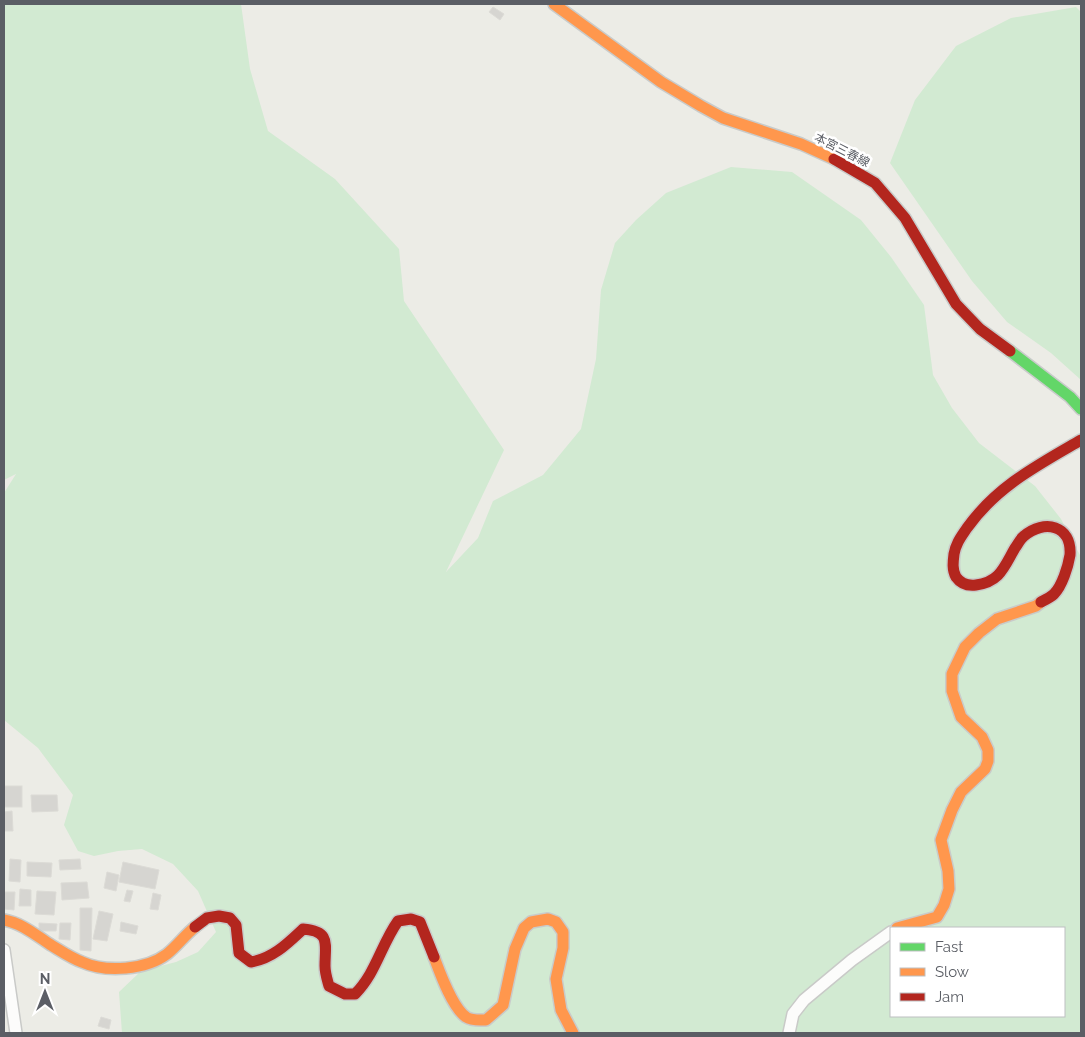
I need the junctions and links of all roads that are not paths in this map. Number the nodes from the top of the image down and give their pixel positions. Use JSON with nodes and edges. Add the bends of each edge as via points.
{"nodes":[{"id":1,"x":554,"y":4,"type":"edge"},
{"id":2,"x":1081,"y":408,"type":"edge"},
{"id":3,"x":1081,"y":440,"type":"edge"},
{"id":4,"x":4,"y":920,"type":"edge"},
{"id":5,"x":901,"y":927,"type":"edge"},
{"id":6,"x":890,"y":933,"type":"edge"},
{"id":7,"x":4,"y":950,"type":"edge"},
{"id":8,"x":16,"y":1033,"type":"edge"},
{"id":9,"x":573,"y":1033,"type":"edge"},
{"id":10,"x":789,"y":1033,"type":"edge"}],
"edges":[{"from":1,"to":2,"type":"street","name":"本宮三春線","via":[[661,82],[701,106],[723,118],[801,144],[875,183],[905,218],[956,304],[980,329]]},
{"from":3,"to":5,"type":"street","via":[[998,492],[956,544],[955,576],[970,586],[998,577],[1022,537],[1043,528],[1057,528],[1065,533],[1070,542],[1069,561],[1054,594],[1036,606],[997,619],[965,647],[956,665],[952,674],[952,691],[961,717],[982,737],[988,750],[988,761],[985,769],[961,792],[942,840],[949,889],[944,905],[936,917]]},
{"from":4,"to":9,"type":"street","via":[[22,926],[91,966],[137,968],[167,954],[206,918],[230,918],[236,926],[238,952],[252,962],[270,958],[303,929],[309,929],[318,931],[325,939],[325,973],[329,986],[345,994],[355,994],[375,970],[389,931],[398,921],[411,919],[420,922],[461,1013],[469,1019],[486,1020],[502,1004],[515,949],[524,928],[531,922],[548,919],[556,922],[563,932],[556,979],[561,1010]]},
{"from":6,"to":10,"type":"street","via":[[804,1000],[793,1014]]},
{"from":7,"to":8,"type":"street"}]}
